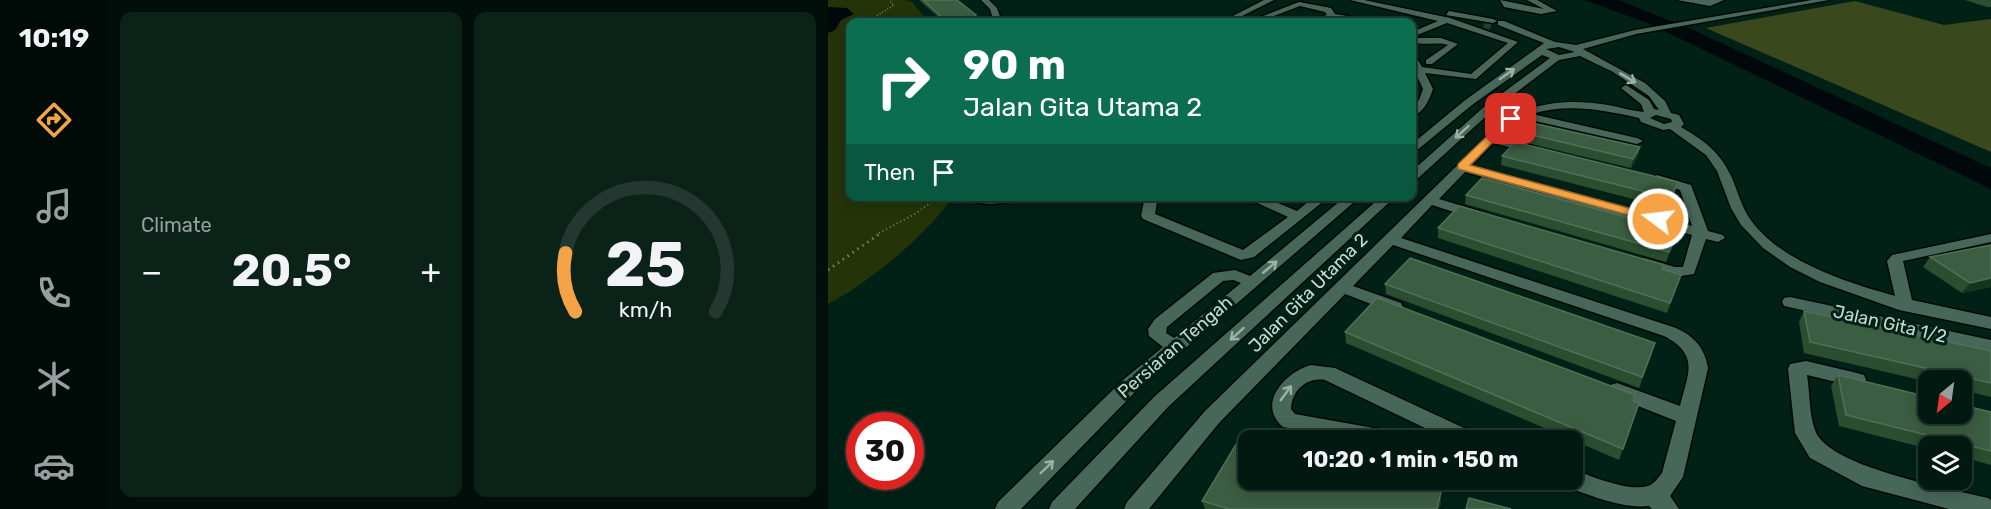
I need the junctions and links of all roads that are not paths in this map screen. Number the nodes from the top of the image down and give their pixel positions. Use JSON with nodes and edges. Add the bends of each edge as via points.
{"nodes":[{"id":1,"x":985,"y":0,"type":"edge"},
{"id":2,"x":1270,"y":0,"type":"edge"},
{"id":3,"x":1354,"y":0,"type":"edge"},
{"id":4,"x":1382,"y":0,"type":"edge"},
{"id":5,"x":1504,"y":0,"type":"edge"},
{"id":6,"x":1531,"y":0,"type":"edge"},
{"id":7,"x":1681,"y":0,"type":"edge"},
{"id":8,"x":1720,"y":0,"type":"edge"},
{"id":9,"x":1789,"y":0,"type":"edge"},
{"id":10,"x":1825,"y":0,"type":"edge"},
{"id":11,"x":1458,"y":15,"type":"junction"},
{"id":12,"x":1332,"y":16,"type":"junction"},
{"id":13,"x":997,"y":18,"type":"edge"},
{"id":14,"x":1233,"y":18,"type":"edge"},
{"id":15,"x":1263,"y":18,"type":"edge"},
{"id":16,"x":1324,"y":18,"type":"edge"},
{"id":17,"x":1336,"y":18,"type":"edge"},
{"id":18,"x":1445,"y":21,"type":"junction"},
{"id":19,"x":1492,"y":24,"type":"junction"},
{"id":20,"x":1416,"y":37,"type":"edge"},
{"id":21,"x":1416,"y":39,"type":"edge"},
{"id":22,"x":1556,"y":44,"type":"junction"},
{"id":23,"x":1542,"y":49,"type":"junction"},
{"id":24,"x":1578,"y":50,"type":"junction"},
{"id":25,"x":1562,"y":57,"type":"junction"},
{"id":26,"x":1429,"y":62,"type":"dead end"},
{"id":27,"x":1416,"y":64,"type":"edge"},
{"id":28,"x":1419,"y":70,"type":"junction"},
{"id":29,"x":1416,"y":109,"type":"edge"},
{"id":30,"x":1519,"y":114,"type":"junction"},
{"id":31,"x":1647,"y":114,"type":"junction"},
{"id":32,"x":1670,"y":120,"type":"junction"},
{"id":33,"x":1491,"y":139,"type":"junction"},
{"id":34,"x":1637,"y":141,"type":"dead end"},
{"id":35,"x":1416,"y":146,"type":"edge"},
{"id":36,"x":1546,"y":152,"type":"edge"},
{"id":37,"x":1462,"y":167,"type":"junction"},
{"id":38,"x":1416,"y":173,"type":"edge"},
{"id":39,"x":1645,"y":176,"type":"edge"},
{"id":40,"x":1429,"y":200,"type":"junction"},
{"id":41,"x":1151,"y":201,"type":"edge"},
{"id":42,"x":1261,"y":201,"type":"edge"},
{"id":43,"x":1318,"y":201,"type":"edge"},
{"id":44,"x":1349,"y":201,"type":"edge"},
{"id":45,"x":1384,"y":201,"type":"edge"},
{"id":46,"x":1299,"y":216,"type":"junction"},
{"id":47,"x":1485,"y":217,"type":"edge"},
{"id":48,"x":1701,"y":231,"type":"junction"},
{"id":49,"x":1718,"y":238,"type":"dead end"},
{"id":50,"x":1991,"y":238,"type":"edge"},
{"id":51,"x":1390,"y":239,"type":"junction"},
{"id":52,"x":1630,"y":259,"type":"edge"},
{"id":53,"x":1251,"y":282,"type":"junction"},
{"id":54,"x":1341,"y":287,"type":"junction"},
{"id":55,"x":1790,"y":302,"type":"dead end"},
{"id":56,"x":1905,"y":306,"type":"junction"},
{"id":57,"x":1408,"y":312,"type":"edge"},
{"id":58,"x":1991,"y":323,"type":"edge"},
{"id":59,"x":1174,"y":346,"type":"junction"},
{"id":60,"x":1991,"y":346,"type":"edge"},
{"id":61,"x":1598,"y":383,"type":"edge"},
{"id":62,"x":1873,"y":384,"type":"edge"},
{"id":63,"x":1687,"y":417,"type":"junction"},
{"id":64,"x":1335,"y":430,"type":"edge"},
{"id":65,"x":1449,"y":430,"type":"edge"},
{"id":66,"x":1583,"y":482,"type":"edge"},
{"id":67,"x":1660,"y":502,"type":"edge"},
{"id":68,"x":1141,"y":508,"type":"edge"},
{"id":69,"x":1006,"y":509,"type":"edge"},
{"id":70,"x":1060,"y":509,"type":"edge"},
{"id":71,"x":1988,"y":509,"type":"edge"}],
"edges":[{"from":1,"to":13,"type":"street"},
{"from":2,"to":14,"type":"street"},
{"from":3,"to":18,"type":"street"},
{"from":4,"to":11,"type":"street"},
{"from":5,"to":6,"type":"street","via":[[1507,5],[1553,11]]},
{"from":7,"to":8,"type":"street","via":[[1710,4]]},
{"from":9,"to":22,"type":"street","via":[[1621,27]]},
{"from":10,"to":24,"type":"street","via":[[1635,32]]},
{"from":11,"to":18,"type":"street"},
{"from":11,"to":19,"type":"street"},
{"from":12,"to":15,"type":"street","via":[[1328,10],[1302,4]]},
{"from":12,"to":16,"type":"street"},
{"from":12,"to":17,"type":"street"},
{"from":18,"to":20,"type":"street"},
{"from":18,"to":28,"type":"street","via":[[1514,42],[1473,76]]},
{"from":19,"to":22,"type":"street"},
{"from":19,"to":23,"type":"street"},
{"from":21,"to":26,"type":"street","via":[[1454,44]]},
{"from":22,"to":23,"type":"street"},
{"from":22,"to":24,"type":"street"},
{"from":23,"to":25,"type":"street"},
{"from":35,"to":23,"type":"street","one_way":true},
{"from":24,"to":25,"type":"street"},
{"from":24,"to":32,"type":"street","one_way":true,"via":[[1654,94]]},
{"from":25,"to":31,"type":"street","via":[[1638,96],[1645,102]]},
{"from":25,"to":38,"type":"street","one_way":true,"via":[[1489,108]]},
{"from":27,"to":28,"type":"street"},
{"from":28,"to":29,"type":"street","via":[[1428,89]]},
{"from":30,"to":31,"type":"street","via":[[1573,103]]},
{"from":30,"to":33,"type":"street","name":"Jalan Gita Utama 2"},
{"from":30,"to":34,"type":"street"},
{"from":31,"to":32,"type":"street","via":[[1645,120],[1652,125]]},
{"from":32,"to":56,"type":"street","via":[[1710,152],[1746,222],[1785,257],[1834,282]]},
{"from":33,"to":36,"type":"street"},
{"from":33,"to":37,"type":"street","name":"Jalan Gita Utama 2"},
{"from":37,"to":40,"type":"street","name":"Jalan Gita Utama 2"},
{"from":37,"to":48,"type":"street"},
{"from":39,"to":48,"type":"street","via":[[1686,188]]},
{"from":40,"to":47,"type":"street"},
{"from":40,"to":51,"type":"street","name":"Jalan Gita Utama 2"},
{"from":41,"to":46,"type":"street","via":[[1148,216],[1241,255],[1249,254]]},
{"from":42,"to":46,"type":"street"},
{"from":43,"to":46,"type":"street"},
{"from":53,"to":44,"type":"street","name":"Persiaran Tengah","one_way":true},
{"from":45,"to":70,"type":"street","name":"Persiaran Tengah","one_way":true,"via":[[1161,402]]},
{"from":48,"to":49,"type":"street"},
{"from":48,"to":52,"type":"street","via":[[1691,269],[1685,273]]},
{"from":50,"to":56,"type":"street","via":[[1897,258]]},
{"from":51,"to":54,"type":"street","name":"Jalan Gita Utama 2"},
{"from":51,"to":63,"type":"street","via":[[1684,338],[1699,357]]},
{"from":53,"to":59,"type":"street","name":"Persiaran Tengah"},
{"from":53,"to":59,"type":"street","via":[[1235,275],[1219,276],[1161,322],[1158,336]]},
{"from":54,"to":57,"type":"street"},
{"from":54,"to":68,"type":"street","name":"Jalan Gita Utama 2","via":[[1212,417]]},
{"from":55,"to":60,"type":"street","name":"Jalan Gita 1/2"},
{"from":56,"to":58,"type":"street"},
{"from":69,"to":59,"type":"street","name":"Persiaran Tengah","one_way":true},
{"from":61,"to":63,"type":"street"},
{"from":62,"to":71,"type":"street","via":[[1801,367],[1796,372],[1805,433],[1817,452],[1862,476]]},
{"from":63,"to":67,"type":"street","via":[[1672,477]]},
{"from":64,"to":65,"type":"street","one_way":true,"via":[[1290,422],[1283,416],[1280,400],[1298,377],[1317,371],[1328,373]]},
{"from":66,"to":67,"type":"street"}]}
